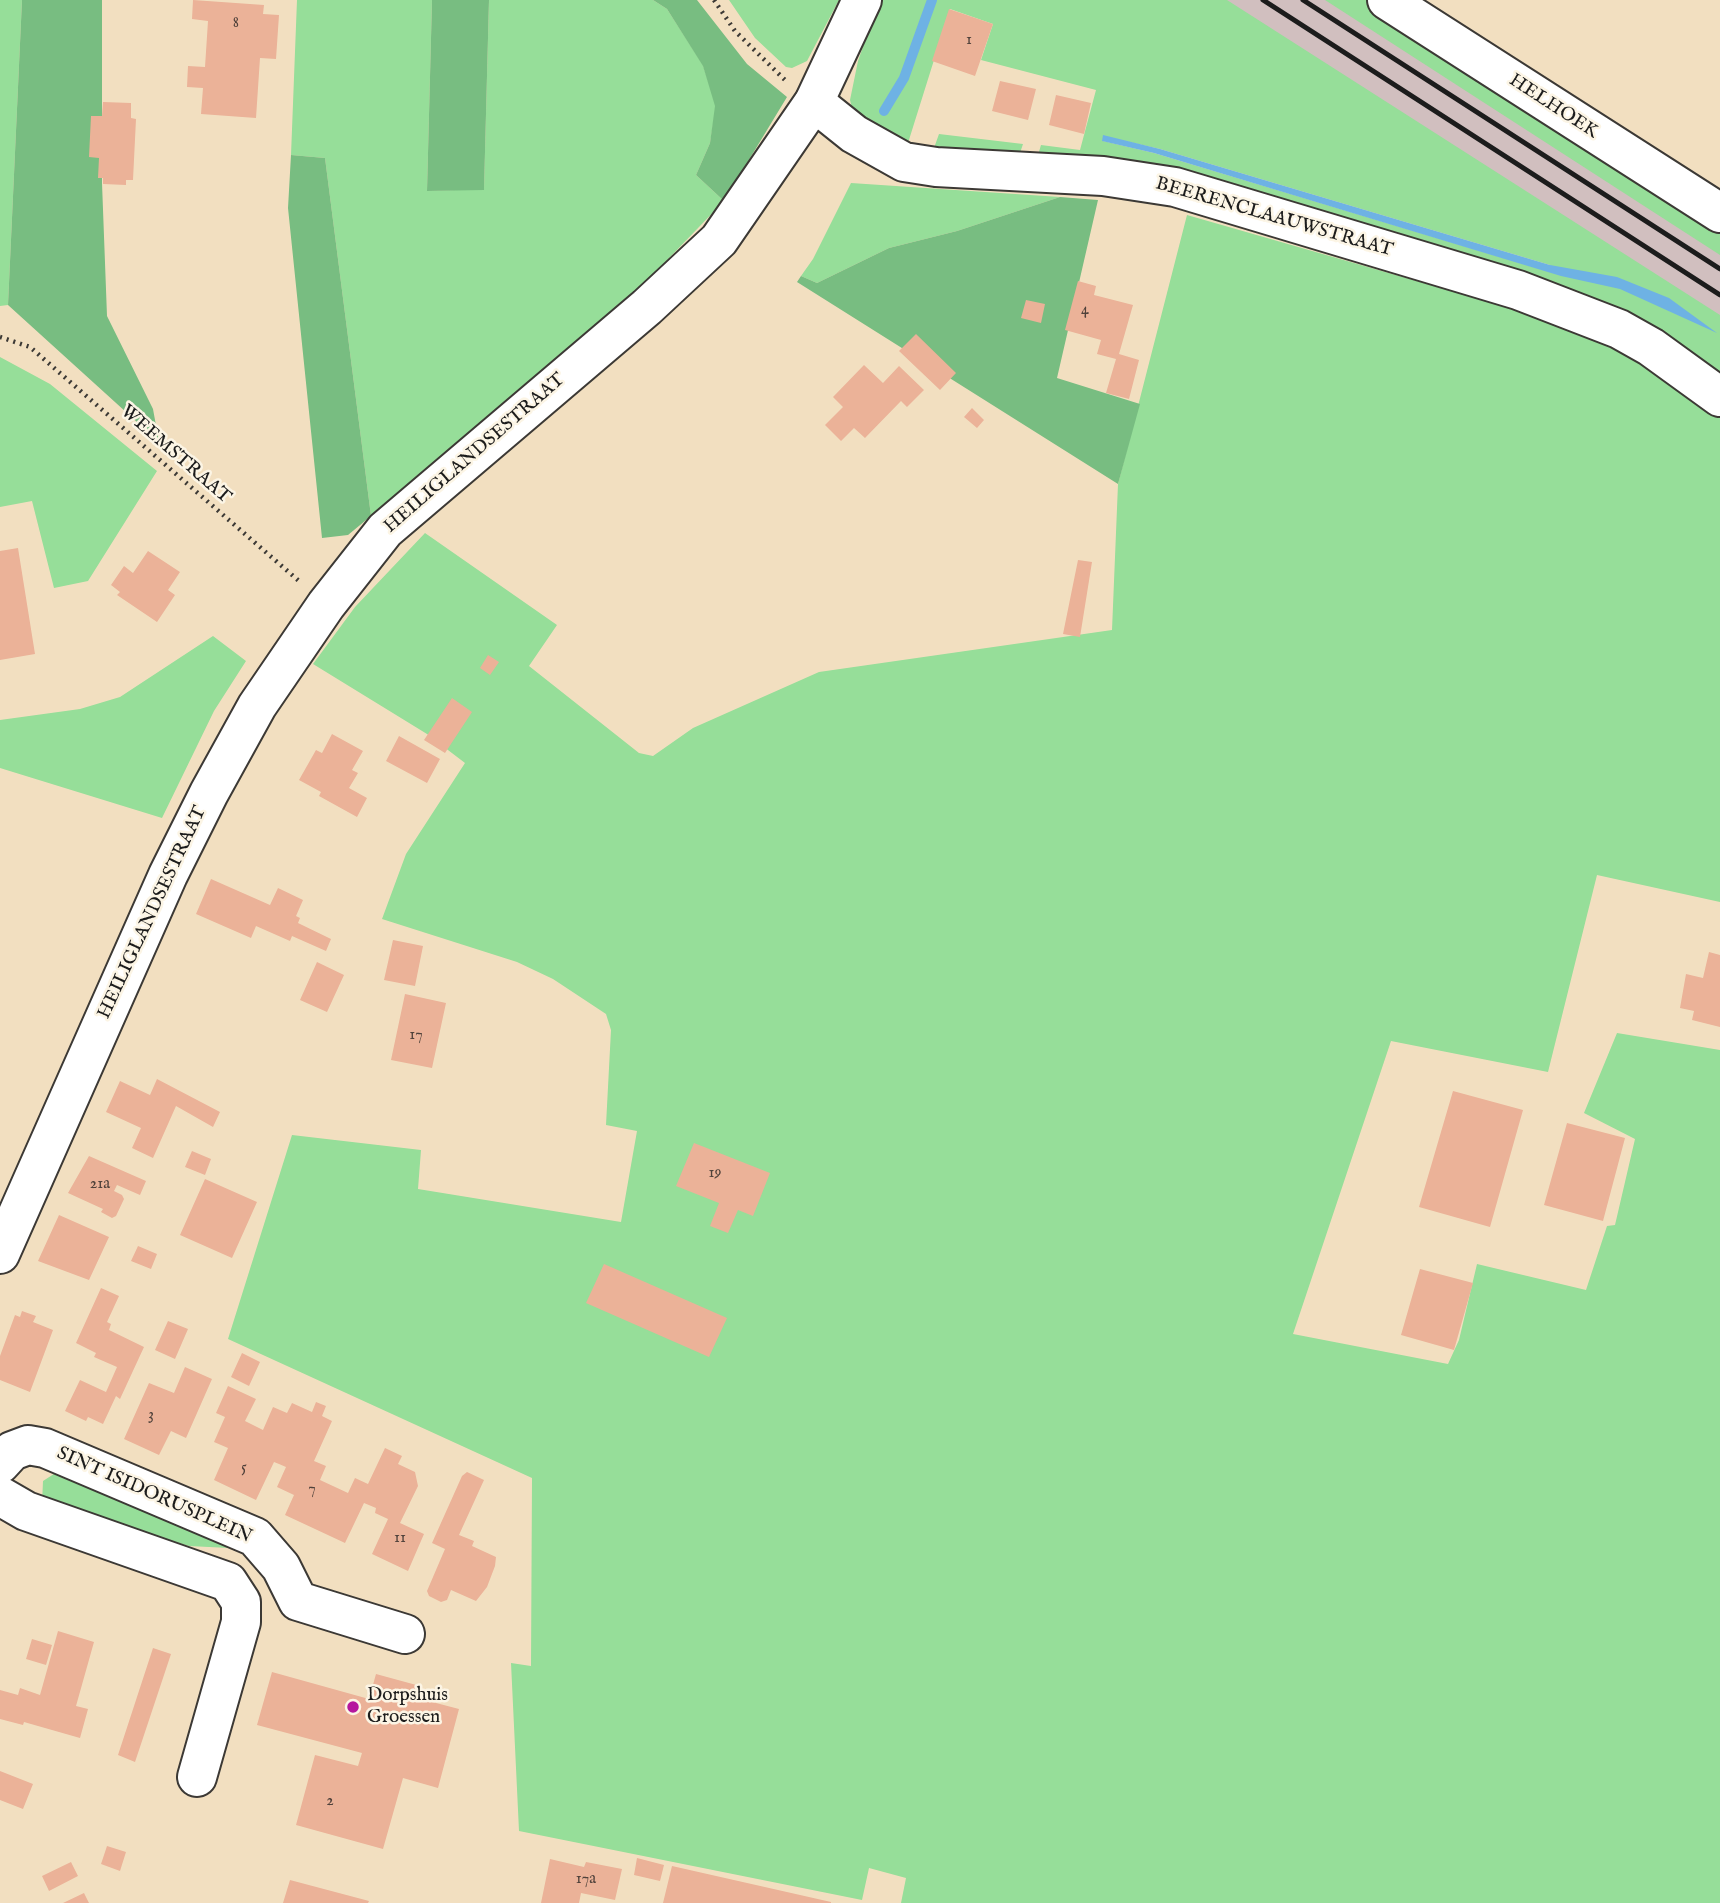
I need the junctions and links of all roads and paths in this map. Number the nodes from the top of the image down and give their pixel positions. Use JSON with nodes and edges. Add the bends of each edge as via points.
{"nodes":[{"id":1,"x":714,"y":0,"type":"edge"},
{"id":2,"x":862,"y":0,"type":"edge"},
{"id":3,"x":1387,"y":0,"type":"edge"},
{"id":4,"x":814,"y":102,"type":"junction"},
{"id":5,"x":1720,"y":213,"type":"edge"},
{"id":6,"x":0,"y":337,"type":"edge"},
{"id":7,"x":1720,"y":397,"type":"edge"},
{"id":8,"x":326,"y":605,"type":"junction"},
{"id":9,"x":0,"y":1254,"type":"edge"},
{"id":10,"x":0,"y":1464,"type":"edge"},
{"id":11,"x":0,"y":1496,"type":"edge"},
{"id":12,"x":405,"y":1634,"type":"dead end"},
{"id":13,"x":197,"y":1777,"type":"dead end"}],
"edges":[{"from":1,"to":4,"type":"path","via":[[758,54]]},
{"from":2,"to":4,"type":"street","name":"HEILIGLANDSESTRAAT"},
{"from":3,"to":5,"type":"street","name":"HELHOEK"},
{"from":4,"to":7,"type":"street","name":"BEERENCLAAUWSTRAAT","via":[[854,134],[904,162],[1102,176],[1164,185],[1518,290],[1619,329]]},
{"from":4,"to":8,"type":"street","name":"HEILIGLANDSESTRAAT","via":[[719,240],[648,307],[385,530]]},
{"from":6,"to":8,"type":"path","name":"WEEMSTRAAT","via":[[30,347]]},
{"from":8,"to":9,"type":"street","name":"HEILIGLANDSESTRAAT","via":[[257,706],[209,793]]},
{"from":10,"to":12,"type":"street","name":"SINT ISIDORUSPLEIN","via":[[12,1451],[28,1445],[45,1448],[255,1537],[281,1567],[298,1601]]},
{"from":11,"to":13,"type":"street","via":[[26,1511],[228,1582],[241,1602],[241,1622]]}]}
